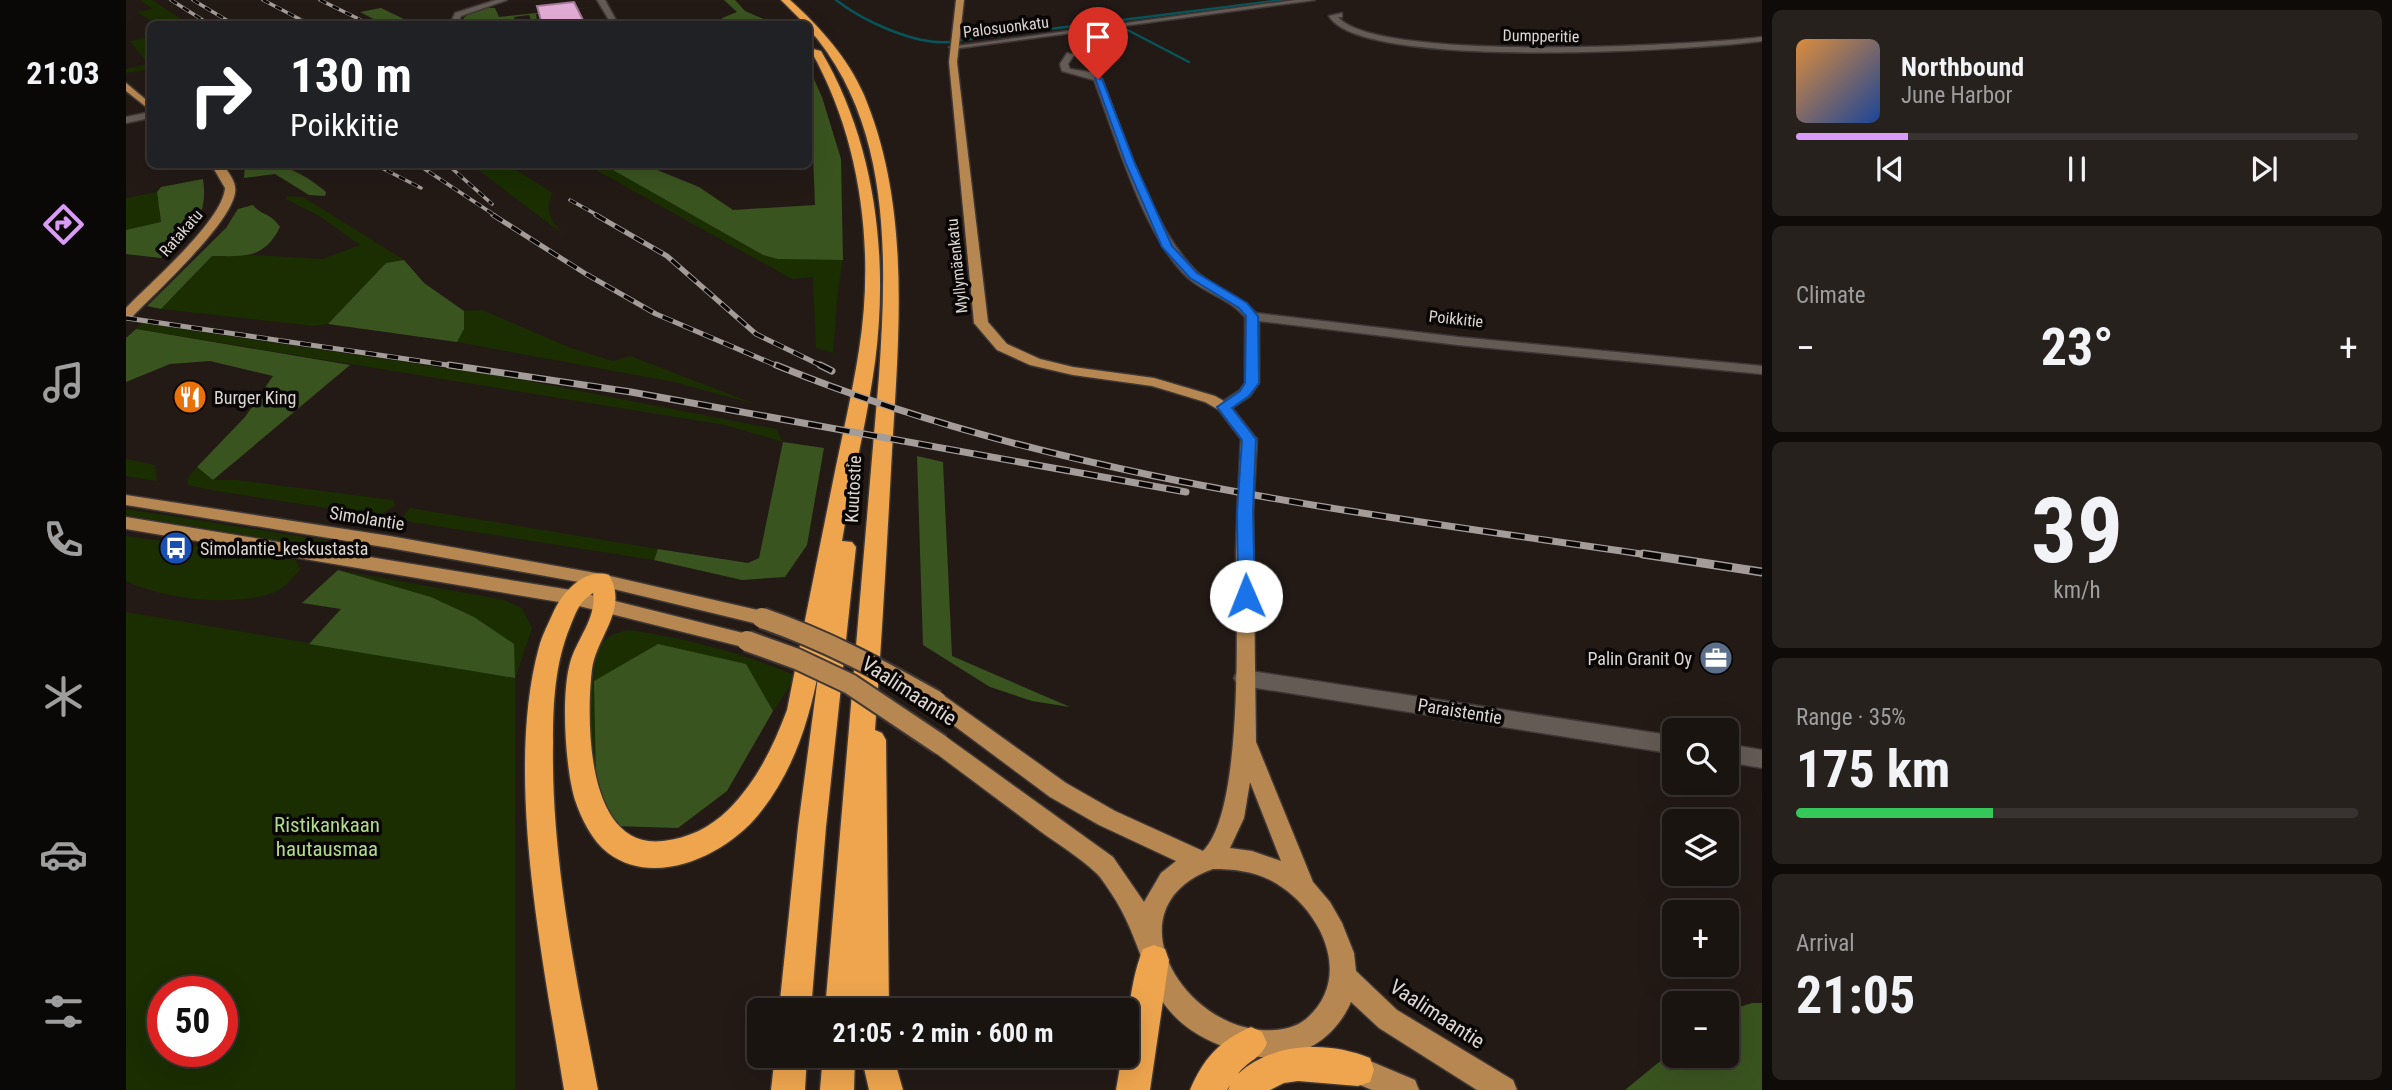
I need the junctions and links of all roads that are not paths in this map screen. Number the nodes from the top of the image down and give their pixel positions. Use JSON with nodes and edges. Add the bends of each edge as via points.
{"nodes":[{"id":1,"x":503,"y":0,"type":"edge"},
{"id":2,"x":601,"y":0,"type":"edge"},
{"id":3,"x":785,"y":0,"type":"edge"},
{"id":4,"x":960,"y":0,"type":"edge"},
{"id":5,"x":1311,"y":0,"type":"edge"},
{"id":6,"x":1339,"y":15,"type":"dead end"},
{"id":7,"x":455,"y":21,"type":"edge"},
{"id":8,"x":613,"y":21,"type":"edge"},
{"id":9,"x":807,"y":21,"type":"edge"},
{"id":10,"x":812,"y":26,"type":"edge"},
{"id":11,"x":1762,"y":39,"type":"edge"},
{"id":12,"x":812,"y":46,"type":"edge"},
{"id":13,"x":953,"y":47,"type":"junction"},
{"id":14,"x":1070,"y":55,"type":"dead end"},
{"id":15,"x":126,"y":86,"type":"edge"},
{"id":16,"x":147,"y":104,"type":"edge"},
{"id":17,"x":147,"y":116,"type":"edge"},
{"id":18,"x":126,"y":120,"type":"edge"},
{"id":19,"x":220,"y":168,"type":"edge"},
{"id":20,"x":126,"y":315,"type":"edge"},
{"id":21,"x":1252,"y":316,"type":"junction"},
{"id":22,"x":867,"y":352,"type":"junction"},
{"id":23,"x":1762,"y":370,"type":"edge"},
{"id":24,"x":1217,"y":403,"type":"junction"},
{"id":25,"x":126,"y":500,"type":"edge"},
{"id":26,"x":126,"y":523,"type":"edge"},
{"id":27,"x":603,"y":592,"type":"junction"},
{"id":28,"x":571,"y":597,"type":"junction"},
{"id":29,"x":874,"y":602,"type":"junction"},
{"id":30,"x":1244,"y":678,"type":"junction"},
{"id":31,"x":1245,"y":742,"type":"junction"},
{"id":32,"x":1662,"y":743,"type":"edge"},
{"id":33,"x":1739,"y":755,"type":"edge"},
{"id":34,"x":1762,"y":759,"type":"edge"},
{"id":35,"x":1207,"y":860,"type":"junction"},
{"id":36,"x":1304,"y":889,"type":"junction"},
{"id":37,"x":1152,"y":950,"type":"junction"},
{"id":38,"x":1343,"y":978,"type":"junction"},
{"id":39,"x":796,"y":998,"type":"edge"},
{"id":40,"x":842,"y":998,"type":"edge"},
{"id":41,"x":872,"y":998,"type":"edge"},
{"id":42,"x":1266,"y":1043,"type":"junction"},
{"id":43,"x":790,"y":1068,"type":"edge"},
{"id":44,"x":838,"y":1068,"type":"edge"},
{"id":45,"x":880,"y":1068,"type":"edge"},
{"id":46,"x":1358,"y":1070,"type":"junction"},
{"id":47,"x":581,"y":1090,"type":"edge"},
{"id":48,"x":788,"y":1090,"type":"edge"},
{"id":49,"x":837,"y":1090,"type":"edge"},
{"id":50,"x":886,"y":1090,"type":"edge"},
{"id":51,"x":1133,"y":1090,"type":"edge"},
{"id":52,"x":1208,"y":1090,"type":"edge"},
{"id":53,"x":1245,"y":1090,"type":"edge"},
{"id":54,"x":1405,"y":1090,"type":"edge"},
{"id":55,"x":1503,"y":1090,"type":"edge"}],
"edges":[{"from":1,"to":7,"type":"street","via":[[458,15]]},
{"from":2,"to":8,"type":"street"},
{"from":3,"to":9,"type":"highway","name":"Kuutostie"},
{"from":4,"to":13,"type":"main road","name":"Myllymäenkatu"},
{"from":5,"to":13,"type":"street","name":"Palosuonkatu"},
{"from":6,"to":11,"type":"street","name":"Dumpperitie","via":[[1333,19],[1359,34],[1495,49],[1669,50]]},
{"from":10,"to":29,"type":"highway","name":"Kuutostie","via":[[851,78],[875,146],[887,210],[892,312]]},
{"from":12,"to":22,"type":"highway","name":"Kuutostie","via":[[838,89],[857,149],[869,234]]},
{"from":13,"to":24,"type":"main road","name":"Myllymäenkatu","via":[[981,323],[1002,347],[1035,362],[1154,382]]},
{"from":14,"to":21,"type":"street","via":[[1064,64],[1066,71],[1098,79],[1167,247],[1194,275]]},
{"from":15,"to":16,"type":"main road"},
{"from":17,"to":18,"type":"street"},
{"from":19,"to":20,"type":"main road","name":"Ratakatu","via":[[230,186],[224,207]]},
{"from":21,"to":23,"type":"street","name":"Poikkitie"},
{"from":21,"to":24,"type":"street","via":[[1252,383],[1245,393]]},
{"from":22,"to":27,"type":"highway","via":[[807,681],[790,740],[754,800],[705,842],[682,851],[647,855],[617,845],[588,801],[580,765],[581,667]]},
{"from":22,"to":39,"type":"highway","name":"Kuutostie"},
{"from":24,"to":30,"type":"main road","via":[[1249,439]]},
{"from":25,"to":27,"type":"main road","name":"Simolantie","via":[[390,542]]},
{"from":26,"to":28,"type":"main road"},
{"from":27,"to":28,"type":"highway"},
{"from":27,"to":35,"type":"main road","name":"Vaalimaantie","bridge":true,"via":[[762,618],[814,636],[936,701],[1058,790],[1107,818]]},
{"from":27,"to":37,"type":"main road","name":"Vaalimaantie","bridge":true,"via":[[797,659],[850,684],[1105,865],[1129,899]]},
{"from":28,"to":47,"type":"highway","via":[[550,651],[545,680],[540,787],[544,855]]},
{"from":29,"to":40,"type":"highway","name":"Kuutostie"},
{"from":29,"to":41,"type":"highway"},
{"from":30,"to":31,"type":"main road"},
{"from":30,"to":32,"type":"street","name":"Paraistentie"},
{"from":31,"to":35,"type":"main road","via":[[1233,818]]},
{"from":31,"to":36,"type":"main road"},
{"from":33,"to":34,"type":"street"},
{"from":35,"to":36,"type":"main road","via":[[1260,863]]},
{"from":35,"to":37,"type":"main road","via":[[1178,872],[1158,894],[1151,912]]},
{"from":36,"to":38,"type":"main road","via":[[1334,931]]},
{"from":37,"to":42,"type":"main road","via":[[1168,989],[1190,1014],[1219,1033]]},
{"from":37,"to":51,"type":"highway"},
{"from":38,"to":42,"type":"main road","via":[[1336,1004],[1317,1028],[1303,1037]]},
{"from":38,"to":55,"type":"main road","name":"Vaalimaantie","via":[[1388,1019]]},
{"from":42,"to":46,"type":"main road"},
{"from":42,"to":52,"type":"highway","via":[[1232,1054]]},
{"from":43,"to":48,"type":"highway"},
{"from":44,"to":49,"type":"highway"},
{"from":45,"to":50,"type":"highway"},
{"from":46,"to":53,"type":"highway","via":[[1294,1063],[1272,1069]]},
{"from":46,"to":54,"type":"main road"}]}
